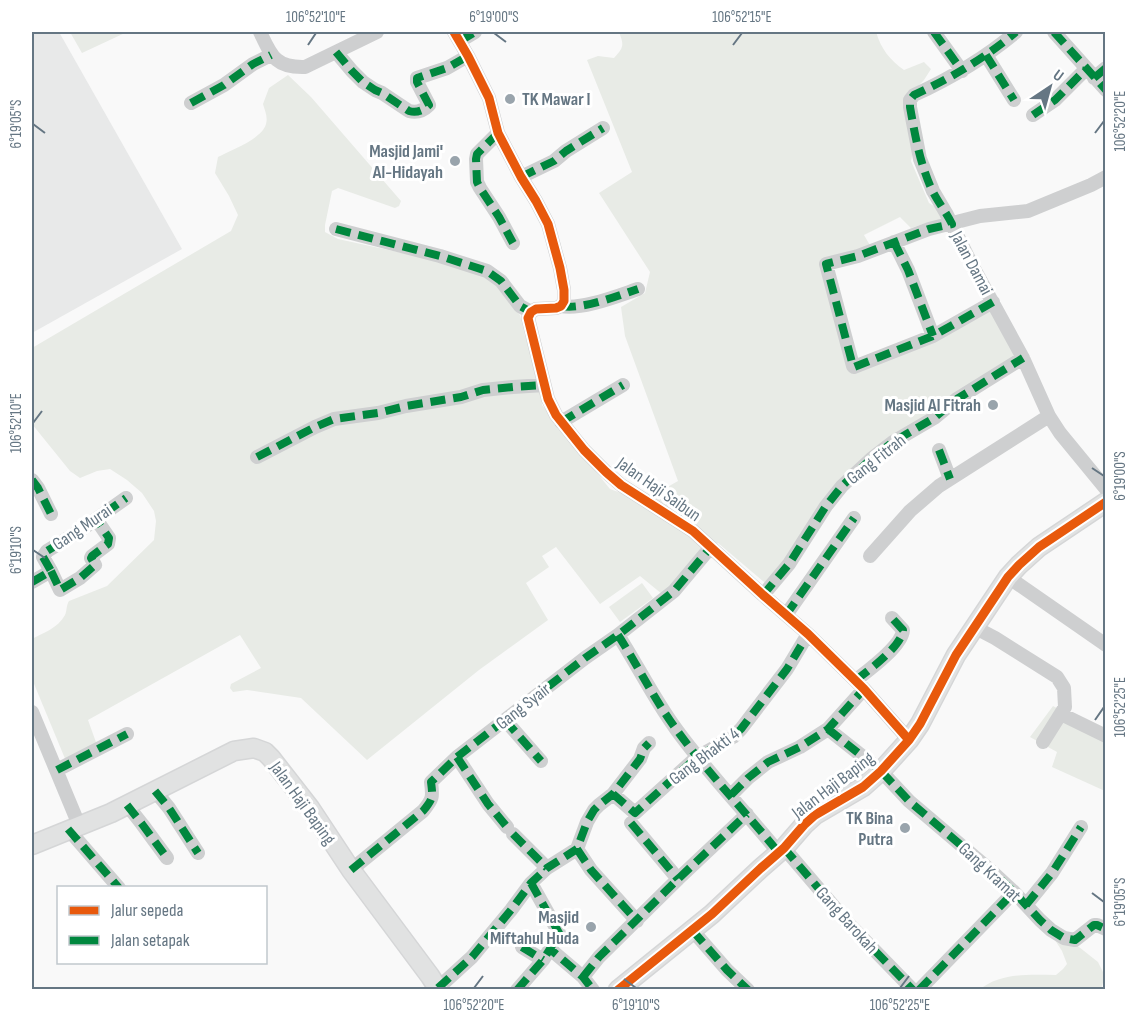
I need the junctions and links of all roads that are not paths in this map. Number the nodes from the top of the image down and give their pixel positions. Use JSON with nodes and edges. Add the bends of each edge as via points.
{"nodes":[{"id":1,"x":260,"y":32,"type":"edge"},
{"id":2,"x":377,"y":32,"type":"edge"},
{"id":3,"x":475,"y":32,"type":"edge"},
{"id":4,"x":934,"y":32,"type":"edge"},
{"id":5,"x":1016,"y":32,"type":"edge"},
{"id":6,"x":1054,"y":32,"type":"edge"},
{"id":7,"x":457,"y":36,"type":"edge"},
{"id":8,"x":336,"y":52,"type":"junction"},
{"id":9,"x":271,"y":55,"type":"junction"},
{"id":10,"x":468,"y":56,"type":"junction"},
{"id":11,"x":986,"y":56,"type":"junction"},
{"id":12,"x":1106,"y":68,"type":"edge"},
{"id":13,"x":962,"y":71,"type":"junction"},
{"id":14,"x":1090,"y":73,"type":"junction"},
{"id":15,"x":1106,"y":90,"type":"edge"},
{"id":16,"x":1014,"y":100,"type":"dead end"},
{"id":17,"x":191,"y":104,"type":"dead end"},
{"id":18,"x":1033,"y":116,"type":"dead end"},
{"id":19,"x":603,"y":128,"type":"dead end"},
{"id":20,"x":498,"y":133,"type":"junction"},
{"id":21,"x":520,"y":177,"type":"junction"},
{"id":22,"x":1106,"y":177,"type":"edge"},
{"id":23,"x":952,"y":224,"type":"junction"},
{"id":24,"x":336,"y":229,"type":"dead end"},
{"id":25,"x":894,"y":242,"type":"junction"},
{"id":26,"x":513,"y":243,"type":"dead end"},
{"id":27,"x":638,"y":290,"type":"dead end"},
{"id":28,"x":993,"y":302,"type":"junction"},
{"id":29,"x":561,"y":306,"type":"junction"},
{"id":30,"x":531,"y":312,"type":"junction"},
{"id":31,"x":933,"y":336,"type":"junction"},
{"id":32,"x":1023,"y":358,"type":"junction"},
{"id":33,"x":544,"y":386,"type":"junction"},
{"id":34,"x":624,"y":386,"type":"dead end"},
{"id":35,"x":1049,"y":416,"type":"junction"},
{"id":36,"x":561,"y":422,"type":"junction"},
{"id":37,"x":939,"y":450,"type":"dead end"},
{"id":38,"x":257,"y":457,"type":"dead end"},
{"id":39,"x":950,"y":479,"type":"junction"},
{"id":40,"x":32,"y":480,"type":"edge"},
{"id":41,"x":1106,"y":489,"type":"edge"},
{"id":42,"x":126,"y":498,"type":"dead end"},
{"id":43,"x":1106,"y":502,"type":"edge"},
{"id":44,"x":51,"y":514,"type":"dead end"},
{"id":45,"x":854,"y":518,"type":"dead end"},
{"id":46,"x":96,"y":519,"type":"junction"},
{"id":47,"x":710,"y":548,"type":"junction"},
{"id":48,"x":870,"y":556,"type":"dead end"},
{"id":49,"x":51,"y":571,"type":"junction"},
{"id":50,"x":1008,"y":577,"type":"junction"},
{"id":51,"x":32,"y":582,"type":"edge"},
{"id":52,"x":763,"y":595,"type":"junction"},
{"id":53,"x":786,"y":615,"type":"junction"},
{"id":54,"x":892,"y":618,"type":"dead end"},
{"id":55,"x":974,"y":627,"type":"junction"},
{"id":56,"x":808,"y":634,"type":"junction"},
{"id":57,"x":618,"y":635,"type":"junction"},
{"id":58,"x":1106,"y":645,"type":"edge"},
{"id":59,"x":860,"y":685,"type":"junction"},
{"id":60,"x":32,"y":712,"type":"edge"},
{"id":61,"x":1061,"y":714,"type":"junction"},
{"id":62,"x":505,"y":720,"type":"junction"},
{"id":63,"x":828,"y":729,"type":"junction"},
{"id":64,"x":127,"y":734,"type":"dead end"},
{"id":65,"x":1106,"y":736,"type":"edge"},
{"id":66,"x":909,"y":740,"type":"junction"},
{"id":67,"x":1043,"y":742,"type":"dead end"},
{"id":68,"x":649,"y":743,"type":"dead end"},
{"id":69,"x":457,"y":757,"type":"junction"},
{"id":70,"x":697,"y":757,"type":"junction"},
{"id":71,"x":541,"y":761,"type":"dead end"},
{"id":72,"x":57,"y":770,"type":"junction"},
{"id":73,"x":881,"y":771,"type":"junction"},
{"id":74,"x":155,"y":791,"type":"junction"},
{"id":75,"x":613,"y":794,"type":"junction"},
{"id":76,"x":731,"y":795,"type":"junction"},
{"id":77,"x":127,"y":805,"type":"junction"},
{"id":78,"x":747,"y":814,"type":"junction"},
{"id":79,"x":633,"y":818,"type":"junction"},
{"id":80,"x":74,"y":827,"type":"junction"},
{"id":81,"x":1081,"y":827,"type":"dead end"},
{"id":82,"x":32,"y":845,"type":"edge"},
{"id":83,"x":577,"y":849,"type":"junction"},
{"id":84,"x":781,"y":850,"type":"junction"},
{"id":85,"x":198,"y":853,"type":"dead end"},
{"id":86,"x":167,"y":858,"type":"dead end"},
{"id":87,"x":547,"y":868,"type":"junction"},
{"id":88,"x":351,"y":870,"type":"junction"},
{"id":89,"x":678,"y":879,"type":"junction"},
{"id":90,"x":531,"y":883,"type":"junction"},
{"id":91,"x":118,"y":886,"type":"edge"},
{"id":92,"x":1014,"y":891,"type":"junction"},
{"id":93,"x":1026,"y":905,"type":"junction"},
{"id":94,"x":637,"y":921,"type":"junction"},
{"id":95,"x":1106,"y":929,"type":"edge"},
{"id":96,"x":693,"y":931,"type":"junction"},
{"id":97,"x":522,"y":947,"type":"dead end"},
{"id":98,"x":546,"y":955,"type":"junction"},
{"id":99,"x":583,"y":977,"type":"junction"},
{"id":100,"x":438,"y":989,"type":"edge"},
{"id":101,"x":517,"y":990,"type":"edge"},
{"id":102,"x":593,"y":990,"type":"edge"},
{"id":103,"x":618,"y":990,"type":"edge"},
{"id":104,"x":748,"y":990,"type":"edge"},
{"id":105,"x":913,"y":990,"type":"edge"},
{"id":106,"x":919,"y":990,"type":"edge"}],
"edges":[{"from":1,"to":9,"type":"street"},
{"from":2,"to":8,"type":"street"},
{"from":3,"to":7,"type":"street"},
{"from":4,"to":13,"type":"street"},
{"from":5,"to":11,"type":"street"},
{"from":6,"to":14,"type":"street"},
{"from":7,"to":10,"type":"street"},
{"from":8,"to":9,"type":"street","via":[[305,67],[292,67]]},
{"from":8,"to":10,"type":"street","via":[[363,82],[413,112],[429,105],[417,78]]},
{"from":9,"to":17,"type":"street"},
{"from":10,"to":20,"type":"street","via":[[489,98]]},
{"from":11,"to":13,"type":"street"},
{"from":11,"to":16,"type":"street"},
{"from":12,"to":14,"type":"street"},
{"from":13,"to":23,"type":"street","via":[[910,100],[920,159]]},
{"from":14,"to":15,"type":"street"},
{"from":14,"to":18,"type":"street"},
{"from":19,"to":21,"type":"street","via":[[554,161]]},
{"from":20,"to":21,"type":"street"},
{"from":20,"to":26,"type":"street","via":[[477,154],[477,182]]},
{"from":21,"to":29,"type":"street","via":[[548,224],[564,290]]},
{"from":22,"to":23,"type":"street","name":"Jalan Damai","via":[[1028,211],[980,216]]},
{"from":23,"to":25,"type":"street"},
{"from":23,"to":28,"type":"street","name":"Jalan Damai"},
{"from":24,"to":30,"type":"street","via":[[487,271],[501,281],[520,306]]},
{"from":25,"to":31,"type":"street"},
{"from":25,"to":31,"type":"street","via":[[826,264],[853,366]]},
{"from":27,"to":29,"type":"street","via":[[598,302]]},
{"from":28,"to":31,"type":"street"},
{"from":28,"to":32,"type":"street","name":"Jalan Damai"},
{"from":29,"to":30,"type":"street"},
{"from":30,"to":33,"type":"street","name":"Jalan Haji Saibun","via":[[528,318]]},
{"from":32,"to":35,"type":"street","name":"Jalan Damai"},
{"from":32,"to":52,"type":"street","name":"Gang Fitrah","via":[[871,459],[826,506],[789,564]]},
{"from":33,"to":36,"type":"street","name":"Jalan Haji Saibun"},
{"from":33,"to":38,"type":"street","via":[[483,390],[378,414],[334,419]]},
{"from":34,"to":36,"type":"street"},
{"from":35,"to":39,"type":"street"},
{"from":35,"to":41,"type":"street","name":"Jalan Damai"},
{"from":36,"to":47,"type":"street","name":"Jalan Haji Saibun","via":[[621,485],[686,525]]},
{"from":37,"to":39,"type":"street"},
{"from":39,"to":48,"type":"street","via":[[910,511]]},
{"from":40,"to":44,"type":"street"},
{"from":42,"to":46,"type":"street","name":"Gang Murai"},
{"from":43,"to":50,"type":"street","name":"Jalan Haji Baping","via":[[1039,547]]},
{"from":45,"to":53,"type":"street"},
{"from":46,"to":49,"type":"street","name":"Gang Murai","via":[[45,553],[43,557]]},
{"from":46,"to":49,"type":"street","via":[[109,541],[90,558],[95,565],[61,590]]},
{"from":47,"to":52,"type":"street","name":"Jalan Haji Saibun"},
{"from":47,"to":57,"type":"street","name":"Gang Syair","via":[[674,591]]},
{"from":49,"to":51,"type":"street","name":"Gang Murai"},
{"from":50,"to":55,"type":"street","name":"Jalan Haji Baping"},
{"from":50,"to":58,"type":"street"},
{"from":52,"to":53,"type":"street","name":"Jalan Haji Saibun"},
{"from":53,"to":56,"type":"street","name":"Jalan Haji Saibun"},
{"from":54,"to":59,"type":"street","via":[[903,635]]},
{"from":55,"to":61,"type":"street","via":[[1056,677],[1064,688],[1065,707]]},
{"from":55,"to":66,"type":"street","name":"Jalan Haji Baping"},
{"from":56,"to":59,"type":"street","name":"Jalan Haji Saibun"},
{"from":56,"to":70,"type":"street","name":"Gang Bhakti 4","via":[[787,669],[741,729]]},
{"from":57,"to":62,"type":"street","name":"Gang Syair"},
{"from":57,"to":70,"type":"street","name":"Gang Barokah","via":[[652,694]]},
{"from":59,"to":63,"type":"street"},
{"from":59,"to":66,"type":"street","name":"Jalan Haji Saibun"},
{"from":60,"to":72,"type":"street"},
{"from":61,"to":65,"type":"street"},
{"from":61,"to":67,"type":"street"},
{"from":62,"to":69,"type":"street","name":"Gang Syair"},
{"from":62,"to":71,"type":"street"},
{"from":63,"to":73,"type":"street","name":"Gang Kramat"},
{"from":63,"to":76,"type":"street","via":[[768,762]]},
{"from":64,"to":72,"type":"street"},
{"from":66,"to":73,"type":"street","name":"Jalan Haji Baping"},
{"from":68,"to":75,"type":"street"},
{"from":69,"to":87,"type":"street","via":[[488,804]]},
{"from":69,"to":88,"type":"street","name":"Gang Syair","via":[[431,782],[431,802],[423,811]]},
{"from":70,"to":76,"type":"street","name":"Gang Barokah"},
{"from":70,"to":79,"type":"street","name":"Gang Bhakti 4"},
{"from":72,"to":80,"type":"street"},
{"from":73,"to":84,"type":"street","name":"Jalan Haji Baping","via":[[864,787],[815,815]]},
{"from":73,"to":92,"type":"street","name":"Gang Kramat","via":[[909,801]]},
{"from":74,"to":77,"type":"street","name":"Jalan Haji Baping"},
{"from":74,"to":85,"type":"street"},
{"from":74,"to":88,"type":"street","name":"Jalan Haji Baping","via":[[234,751],[261,750],[310,808]]},
{"from":75,"to":79,"type":"street"},
{"from":75,"to":83,"type":"street","via":[[594,810]]},
{"from":76,"to":78,"type":"street","name":"Gang Barokah"},
{"from":77,"to":80,"type":"street","name":"Jalan Haji Baping"},
{"from":77,"to":86,"type":"street"},
{"from":78,"to":84,"type":"street","name":"Gang Barokah"},
{"from":78,"to":89,"type":"street"},
{"from":79,"to":89,"type":"street"},
{"from":80,"to":82,"type":"street","name":"Jalan Haji Baping"},
{"from":80,"to":91,"type":"street"},
{"from":81,"to":93,"type":"street"},
{"from":83,"to":87,"type":"street"},
{"from":83,"to":94,"type":"street"},
{"from":84,"to":96,"type":"street","name":"Jalan Haji Baping"},
{"from":84,"to":105,"type":"street","name":"Gang Barokah"},
{"from":87,"to":90,"type":"street"},
{"from":88,"to":100,"type":"street","name":"Jalan Haji Baping"},
{"from":89,"to":94,"type":"street"},
{"from":90,"to":98,"type":"street","via":[[559,933]]},
{"from":90,"to":100,"type":"street","via":[[472,957]]},
{"from":92,"to":93,"type":"street","name":"Gang Kramat"},
{"from":92,"to":106,"type":"street"},
{"from":93,"to":95,"type":"street","name":"Gang Kramat","via":[[1058,936],[1070,940],[1094,925]]},
{"from":94,"to":99,"type":"street"},
{"from":96,"to":103,"type":"street","name":"Jalan Haji Baping"},
{"from":96,"to":104,"type":"street"},
{"from":97,"to":98,"type":"street"},
{"from":98,"to":99,"type":"street"},
{"from":98,"to":101,"type":"street"},
{"from":99,"to":102,"type":"street"}]}
